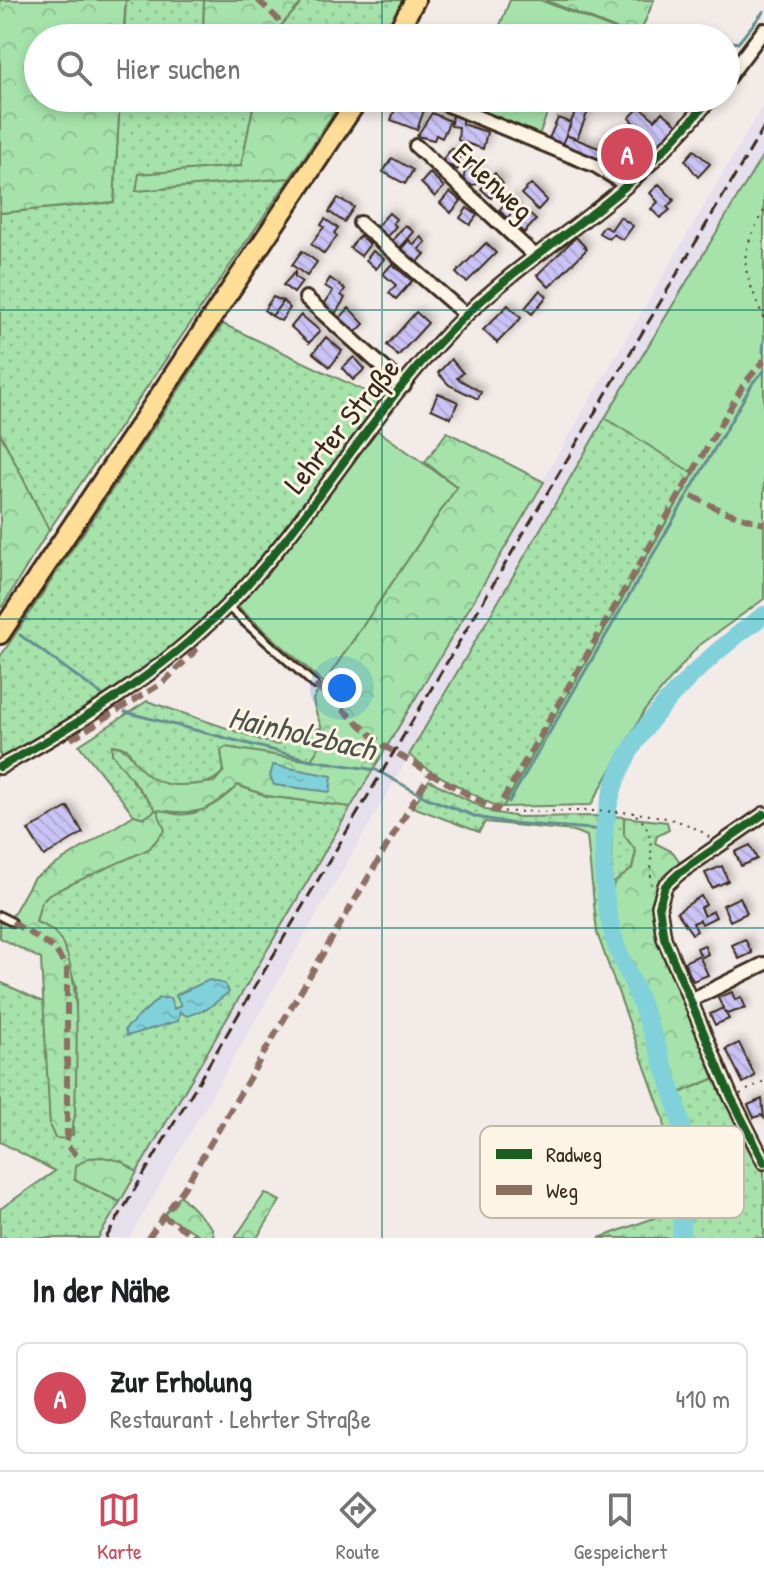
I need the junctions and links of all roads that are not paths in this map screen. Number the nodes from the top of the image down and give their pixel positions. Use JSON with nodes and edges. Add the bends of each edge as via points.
{"nodes":[{"id":1,"x":415,"y":0,"type":"edge"},
{"id":2,"x":402,"y":24,"type":"edge"},
{"id":3,"x":764,"y":30,"type":"edge"},
{"id":4,"x":740,"y":62,"type":"edge"},
{"id":5,"x":350,"y":112,"type":"edge"},
{"id":6,"x":465,"y":112,"type":"edge"},
{"id":7,"x":697,"y":112,"type":"edge"},
{"id":8,"x":416,"y":146,"type":"dead end"},
{"id":9,"x":626,"y":185,"type":"junction"},
{"id":10,"x":360,"y":223,"type":"dead end"},
{"id":11,"x":534,"y":255,"type":"junction"},
{"id":12,"x":306,"y":298,"type":"dead end"},
{"id":13,"x":466,"y":315,"type":"junction"},
{"id":14,"x":404,"y":386,"type":"junction"},
{"id":15,"x":227,"y":606,"type":"junction"},
{"id":16,"x":0,"y":634,"type":"edge"},
{"id":17,"x":315,"y":685,"type":"dead end"},
{"id":18,"x":0,"y":767,"type":"edge"},
{"id":19,"x":764,"y":814,"type":"edge"},
{"id":20,"x":0,"y":916,"type":"edge"},
{"id":21,"x":12,"y":922,"type":"dead end"},
{"id":22,"x":764,"y":964,"type":"edge"},
{"id":23,"x":691,"y":1000,"type":"junction"},
{"id":24,"x":764,"y":1162,"type":"edge"}],
"edges":[{"from":1,"to":2,"type":"main road"},
{"from":3,"to":4,"type":"street"},
{"from":5,"to":16,"type":"main road"},
{"from":6,"to":9,"type":"street","via":[[596,166]]},
{"from":7,"to":9,"type":"street","name":"Lehrter Straße"},
{"from":8,"to":11,"type":"street","name":"Erlenweg"},
{"from":9,"to":11,"type":"street","name":"Lehrter Straße"},
{"from":10,"to":13,"type":"street"},
{"from":11,"to":13,"type":"street","name":"Lehrter Straße"},
{"from":12,"to":14,"type":"street"},
{"from":13,"to":14,"type":"street","name":"Lehrter Straße"},
{"from":14,"to":15,"type":"street","name":"Lehrter Straße"},
{"from":15,"to":17,"type":"lane"},
{"from":15,"to":18,"type":"street","name":"Lehrter Straße","via":[[158,671]]},
{"from":19,"to":23,"type":"street","via":[[665,886],[659,906],[664,938]]},
{"from":20,"to":21,"type":"lane"},
{"from":22,"to":23,"type":"street"},
{"from":23,"to":24,"type":"street"}]}
